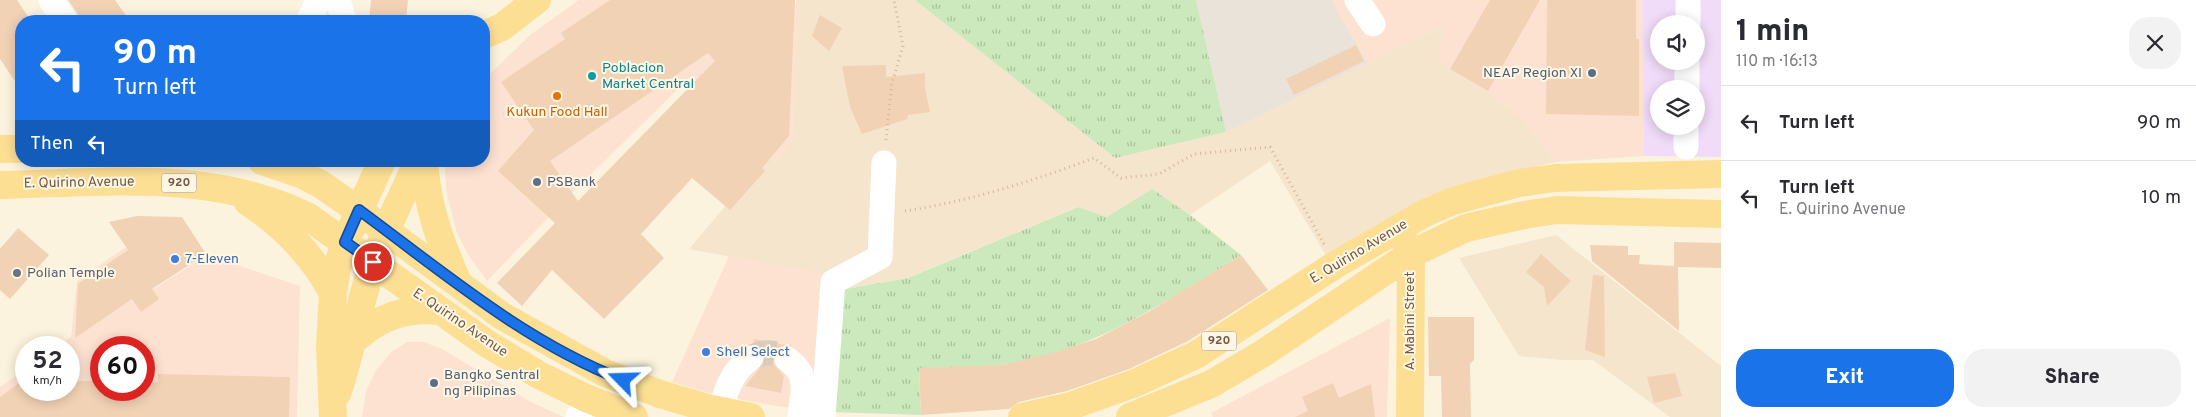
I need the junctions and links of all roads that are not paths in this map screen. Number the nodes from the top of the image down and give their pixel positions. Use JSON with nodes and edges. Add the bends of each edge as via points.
{"nodes":[{"id":1,"x":51,"y":0,"type":"edge"},
{"id":2,"x":319,"y":0,"type":"edge"},
{"id":3,"x":338,"y":0,"type":"edge"},
{"id":4,"x":538,"y":0,"type":"edge"},
{"id":5,"x":1356,"y":0,"type":"edge"},
{"id":6,"x":1688,"y":0,"type":"edge"},
{"id":7,"x":61,"y":15,"type":"edge"},
{"id":8,"x":311,"y":15,"type":"edge"},
{"id":9,"x":342,"y":15,"type":"edge"},
{"id":10,"x":1688,"y":15,"type":"edge"},
{"id":11,"x":1373,"y":24,"type":"dead end"},
{"id":12,"x":493,"y":31,"type":"edge"},
{"id":13,"x":0,"y":149,"type":"edge"},
{"id":14,"x":15,"y":149,"type":"edge"},
{"id":15,"x":884,"y":163,"type":"road end"},
{"id":16,"x":280,"y":167,"type":"edge"},
{"id":17,"x":379,"y":167,"type":"edge"},
{"id":18,"x":415,"y":167,"type":"edge"},
{"id":19,"x":424,"y":167,"type":"edge"},
{"id":20,"x":1721,"y":174,"type":"edge"},
{"id":21,"x":0,"y":185,"type":"edge"},
{"id":22,"x":221,"y":188,"type":"junction"},
{"id":23,"x":359,"y":210,"type":"junction"},
{"id":24,"x":1721,"y":214,"type":"edge"},
{"id":25,"x":1398,"y":228,"type":"junction"},
{"id":26,"x":387,"y":231,"type":"junction"},
{"id":27,"x":345,"y":242,"type":"junction"},
{"id":28,"x":1411,"y":254,"type":"junction"},
{"id":29,"x":373,"y":262,"type":"junction"},
{"id":30,"x":459,"y":284,"type":"junction"},
{"id":31,"x":333,"y":293,"type":"junction"},
{"id":32,"x":440,"y":311,"type":"junction"},
{"id":33,"x":353,"y":341,"type":"junction"},
{"id":34,"x":751,"y":358,"type":"tunnel mouth"},
{"id":35,"x":788,"y":359,"type":"tunnel mouth"},
{"id":36,"x":582,"y":408,"type":"edge"},
{"id":37,"x":333,"y":411,"type":"edge"},
{"id":38,"x":720,"y":411,"type":"junction"},
{"id":39,"x":634,"y":417,"type":"edge"},
{"id":40,"x":750,"y":417,"type":"edge"},
{"id":41,"x":800,"y":417,"type":"edge"},
{"id":42,"x":823,"y":417,"type":"edge"},
{"id":43,"x":1022,"y":417,"type":"edge"},
{"id":44,"x":1130,"y":417,"type":"edge"},
{"id":45,"x":1410,"y":417,"type":"edge"}],
"edges":[{"from":1,"to":7,"type":"street"},
{"from":2,"to":8,"type":"street"},
{"from":3,"to":9,"type":"street"},
{"from":4,"to":12,"type":"main road"},
{"from":5,"to":11,"type":"street"},
{"from":6,"to":10,"type":"street"},
{"from":13,"to":14,"type":"main road"},
{"from":15,"to":42,"type":"street","via":[[880,257],[833,282]]},
{"from":16,"to":23,"type":"main road","via":[[322,185]]},
{"from":17,"to":23,"type":"main road"},
{"from":18,"to":26,"type":"main road"},
{"from":19,"to":30,"type":"main road","via":[[431,213]]},
{"from":20,"to":25,"type":"main road","name":"E. Quirino Avenue","number":"920","via":[[1555,178],[1519,183],[1453,201]]},
{"from":21,"to":22,"type":"main road","name":"E. Quirino Avenue","number":"920","via":[[153,182]]},
{"from":22,"to":27,"type":"main road","name":"E. Quirino Avenue","number":"920","via":[[280,203],[307,216]]},
{"from":22,"to":31,"type":"main road","via":[[252,204],[287,230],[315,263]]},
{"from":23,"to":26,"type":"main road"},
{"from":23,"to":27,"type":"main road"},
{"from":24,"to":28,"type":"main road","name":"E. Quirino Avenue","number":"920","via":[[1557,210],[1466,228]]},
{"from":25,"to":28,"type":"main road","name":"A. Mabini Street"},
{"from":25,"to":43,"type":"main road","name":"E. Quirino Avenue","number":"920","via":[[1196,355],[1135,383],[1071,406]]},
{"from":26,"to":29,"type":"main road"},
{"from":26,"to":30,"type":"main road"},
{"from":27,"to":29,"type":"main road","name":"E. Quirino Avenue","number":"920"},
{"from":27,"to":31,"type":"main road"},
{"from":28,"to":44,"type":"main road","name":"E. Quirino Avenue","number":"920","via":[[1262,354],[1211,384]]},
{"from":28,"to":45,"type":"main road","name":"A. Mabini Street"},
{"from":29,"to":32,"type":"main road","name":"E. Quirino Avenue","number":"920"},
{"from":29,"to":33,"type":"main road"},
{"from":30,"to":38,"type":"main road","via":[[502,316],[605,373],[660,394]]},
{"from":31,"to":37,"type":"main road","via":[[330,359]]},
{"from":32,"to":33,"type":"main road","via":[[424,309],[392,314]]},
{"from":32,"to":36,"type":"main road","name":"E. Quirino Avenue","number":"920","via":[[539,375]]},
{"from":33,"to":37,"type":"main road"},
{"from":34,"to":38,"type":"street","via":[[728,384]]},
{"from":35,"to":41,"type":"street","via":[[799,368],[804,380]]},
{"from":36,"to":39,"type":"main road","name":"E. Quirino Avenue","number":"920"},
{"from":38,"to":40,"type":"main road"}]}
